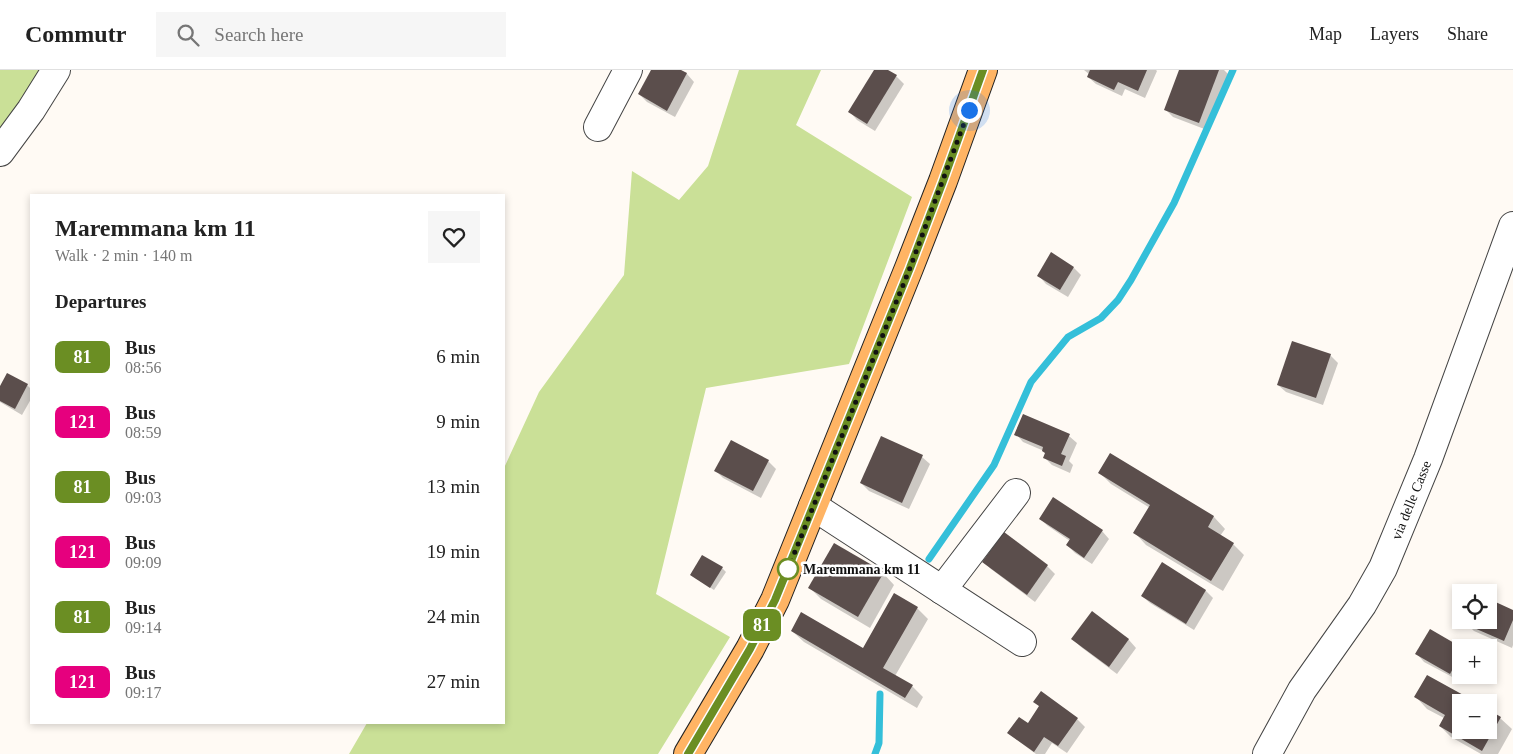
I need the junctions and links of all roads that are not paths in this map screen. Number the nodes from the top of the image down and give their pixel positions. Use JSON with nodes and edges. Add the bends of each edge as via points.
{"nodes":[{"id":1,"x":56,"y":70,"type":"edge"},
{"id":2,"x":628,"y":70,"type":"edge"},
{"id":3,"x":983,"y":70,"type":"edge"},
{"id":4,"x":598,"y":127,"type":"dead end"},
{"id":5,"x":0,"y":152,"type":"edge"},
{"id":6,"x":1513,"y":226,"type":"edge"},
{"id":7,"x":1016,"y":493,"type":"dead end"},
{"id":8,"x":813,"y":506,"type":"junction"},
{"id":9,"x":942,"y":590,"type":"junction"},
{"id":10,"x":1022,"y":642,"type":"dead end"},
{"id":11,"x":688,"y":754,"type":"edge"},
{"id":12,"x":1267,"y":754,"type":"edge"}],
"edges":[{"from":1,"to":5,"type":"street"},
{"from":2,"to":4,"type":"street"},
{"from":3,"to":8,"type":"main road","via":[[926,225]]},
{"from":6,"to":12,"type":"street","name":"via delle Casse","via":[[1428,459],[1386,561],[1362,604],[1302,690]]},
{"from":7,"to":9,"type":"street"},
{"from":8,"to":9,"type":"street"},
{"from":8,"to":11,"type":"main road","via":[[764,622]]},
{"from":9,"to":10,"type":"street"}]}
